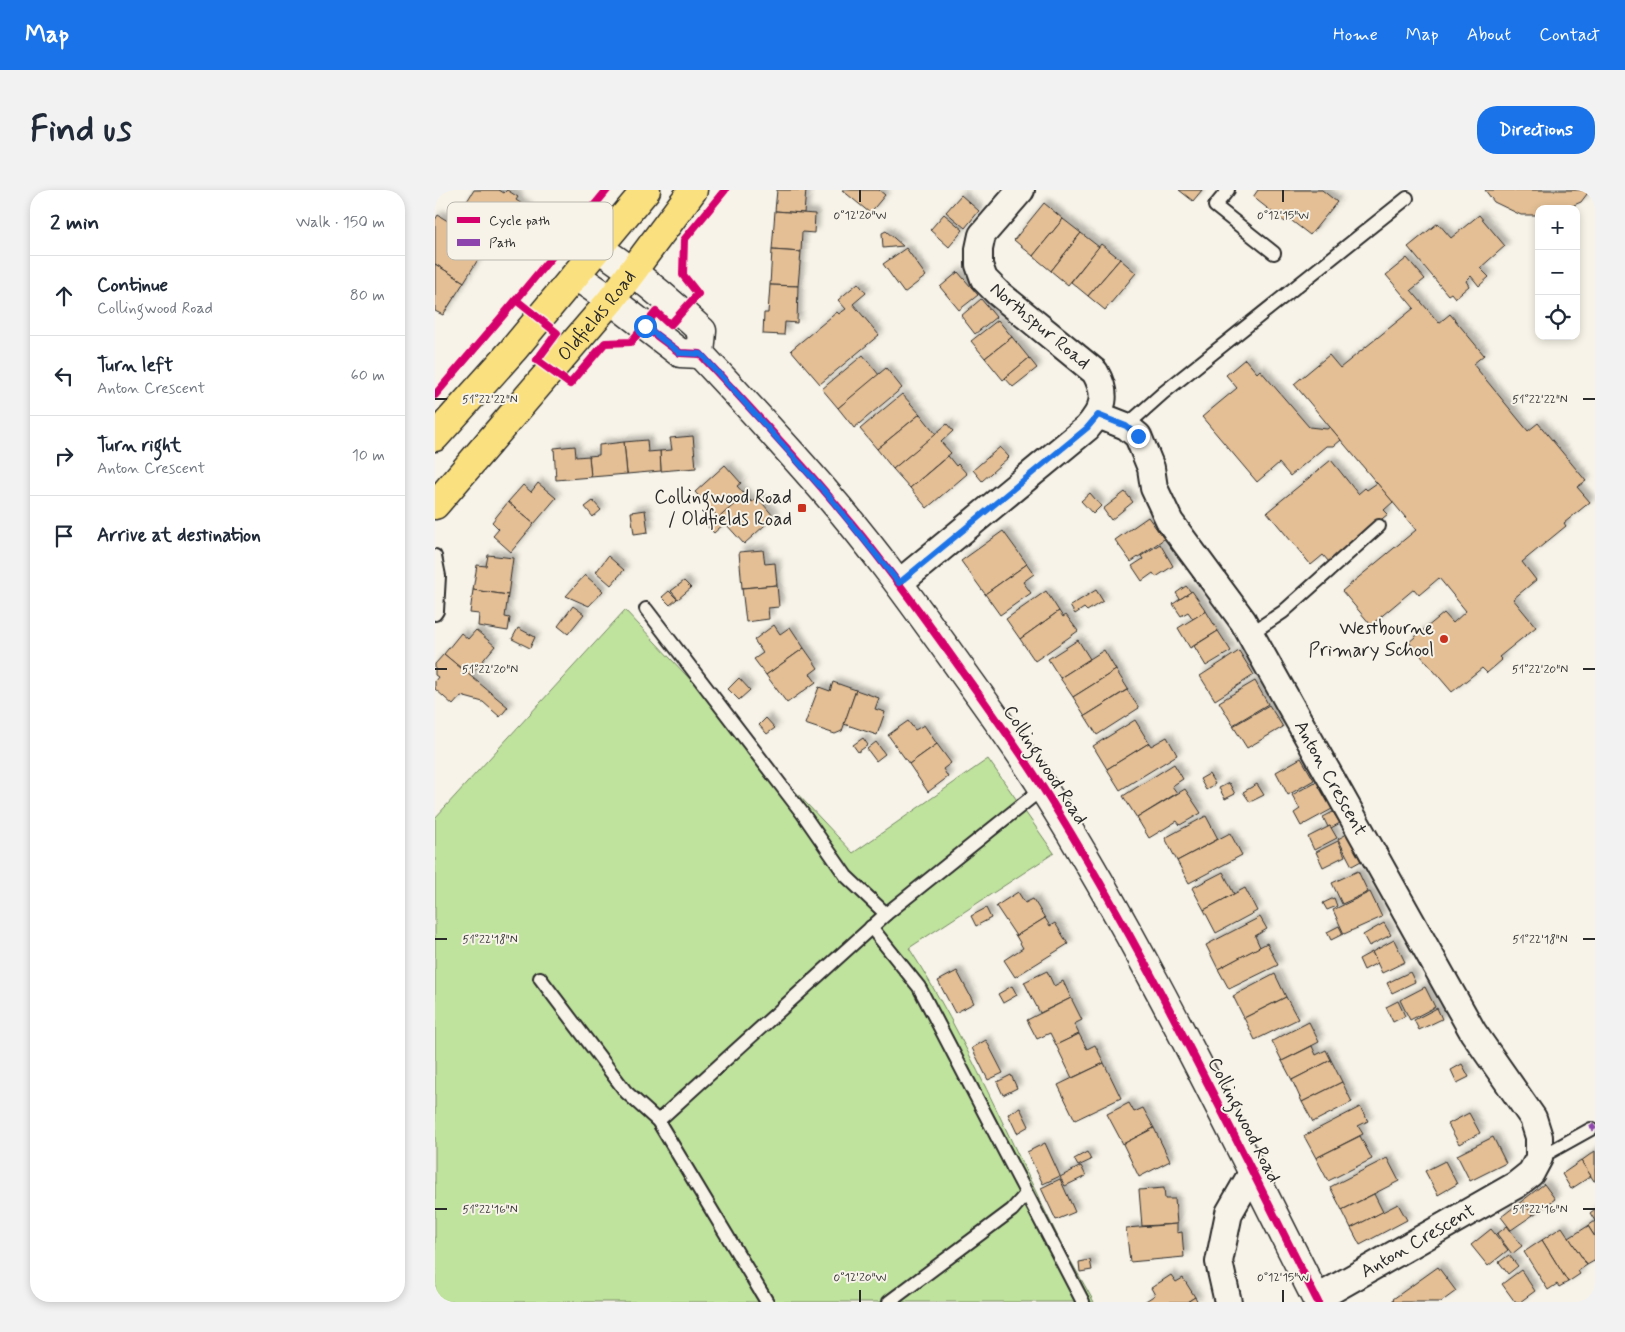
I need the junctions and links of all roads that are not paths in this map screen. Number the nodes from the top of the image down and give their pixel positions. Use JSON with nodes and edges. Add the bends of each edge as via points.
{"nodes":[{"id":1,"x":646,"y":190,"type":"edge"},
{"id":2,"x":693,"y":190,"type":"edge"},
{"id":3,"x":1021,"y":190,"type":"edge"},
{"id":4,"x":1228,"y":190,"type":"edge"},
{"id":5,"x":1407,"y":198,"type":"dead end"},
{"id":6,"x":613,"y":231,"type":"edge"},
{"id":7,"x":1274,"y":253,"type":"dead end"},
{"id":8,"x":613,"y":257,"type":"edge"},
{"id":9,"x":589,"y":260,"type":"edge"},
{"id":10,"x":633,"y":271,"type":"junction"},
{"id":11,"x":576,"y":276,"type":"junction"},
{"id":12,"x":611,"y":300,"type":"junction"},
{"id":13,"x":701,"y":354,"type":"junction"},
{"id":14,"x":1098,"y":415,"type":"junction"},
{"id":15,"x":1126,"y":426,"type":"junction"},
{"id":16,"x":435,"y":437,"type":"edge"},
{"id":17,"x":435,"y":505,"type":"edge"},
{"id":18,"x":1379,"y":526,"type":"dead end"},
{"id":19,"x":435,"y":556,"type":"edge"},
{"id":20,"x":899,"y":583,"type":"junction"},
{"id":21,"x":646,"y":609,"type":"dead end"},
{"id":22,"x":435,"y":614,"type":"edge"},
{"id":23,"x":1251,"y":634,"type":"junction"},
{"id":24,"x":1043,"y":788,"type":"junction"},
{"id":25,"x":886,"y":914,"type":"junction"},
{"id":26,"x":871,"y":927,"type":"junction"},
{"id":27,"x":540,"y":978,"type":"dead end"},
{"id":28,"x":658,"y":1121,"type":"junction"},
{"id":29,"x":1591,"y":1129,"type":"dead end"},
{"id":30,"x":1539,"y":1158,"type":"junction"},
{"id":31,"x":1252,"y":1173,"type":"junction"},
{"id":32,"x":1026,"y":1194,"type":"junction"},
{"id":33,"x":1317,"y":1301,"type":"edge"},
{"id":34,"x":767,"y":1302,"type":"edge"},
{"id":35,"x":889,"y":1302,"type":"edge"},
{"id":36,"x":1083,"y":1302,"type":"edge"},
{"id":37,"x":1228,"y":1302,"type":"edge"}],
"edges":[{"from":1,"to":6,"type":"highway"},
{"from":2,"to":10,"type":"highway","name":"Oldfields Road"},
{"from":3,"to":14,"type":"street","name":"Northspur Road","via":[[982,235],[979,265],[984,279],[998,294],[1095,372],[1103,385]]},
{"from":4,"to":7,"type":"lane","via":[[1215,206]]},
{"from":5,"to":15,"type":"lane"},
{"from":8,"to":10,"type":"street"},
{"from":9,"to":11,"type":"highway"},
{"from":10,"to":12,"type":"highway","name":"Oldfields Road"},
{"from":10,"to":13,"type":"street","via":[[702,331]]},
{"from":11,"to":12,"type":"street"},
{"from":11,"to":16,"type":"highway"},
{"from":12,"to":13,"type":"street","via":[[680,353]]},
{"from":12,"to":17,"type":"highway","name":"Oldfields Road"},
{"from":13,"to":20,"type":"street","name":"Collingwood Road","via":[[827,494]]},
{"from":14,"to":15,"type":"street","name":"Anton Crescent"},
{"from":14,"to":20,"type":"street","via":[[1087,428]]},
{"from":15,"to":23,"type":"street","name":"Anton Crescent","via":[[1138,436],[1151,468],[1154,488],[1170,522]]},
{"from":18,"to":23,"type":"lane","via":[[1283,612]]},
{"from":19,"to":22,"type":"lane","via":[[439,576]]},
{"from":20,"to":24,"type":"street","name":"Collingwood Road"},
{"from":21,"to":25,"type":"lane","via":[[847,876]]},
{"from":23,"to":30,"type":"street","name":"Anton Crescent","via":[[1473,1032],[1533,1118],[1539,1137]]},
{"from":24,"to":25,"type":"lane"},
{"from":24,"to":31,"type":"street","name":"Collingwood Road","via":[[1116,909]]},
{"from":25,"to":26,"type":"lane"},
{"from":26,"to":28,"type":"lane"},
{"from":26,"to":32,"type":"lane","via":[[919,987]]},
{"from":27,"to":28,"type":"lane","via":[[626,1092]]},
{"from":28,"to":34,"type":"lane"},
{"from":29,"to":30,"type":"lane"},
{"from":30,"to":33,"type":"street","name":"Anton Crescent","via":[[1531,1173],[1516,1185]]},
{"from":31,"to":33,"type":"street","name":"Collingwood Road"},
{"from":31,"to":37,"type":"street","via":[[1229,1212],[1219,1262]]},
{"from":32,"to":35,"type":"lane","via":[[1012,1210]]},
{"from":32,"to":36,"type":"lane"}]}
